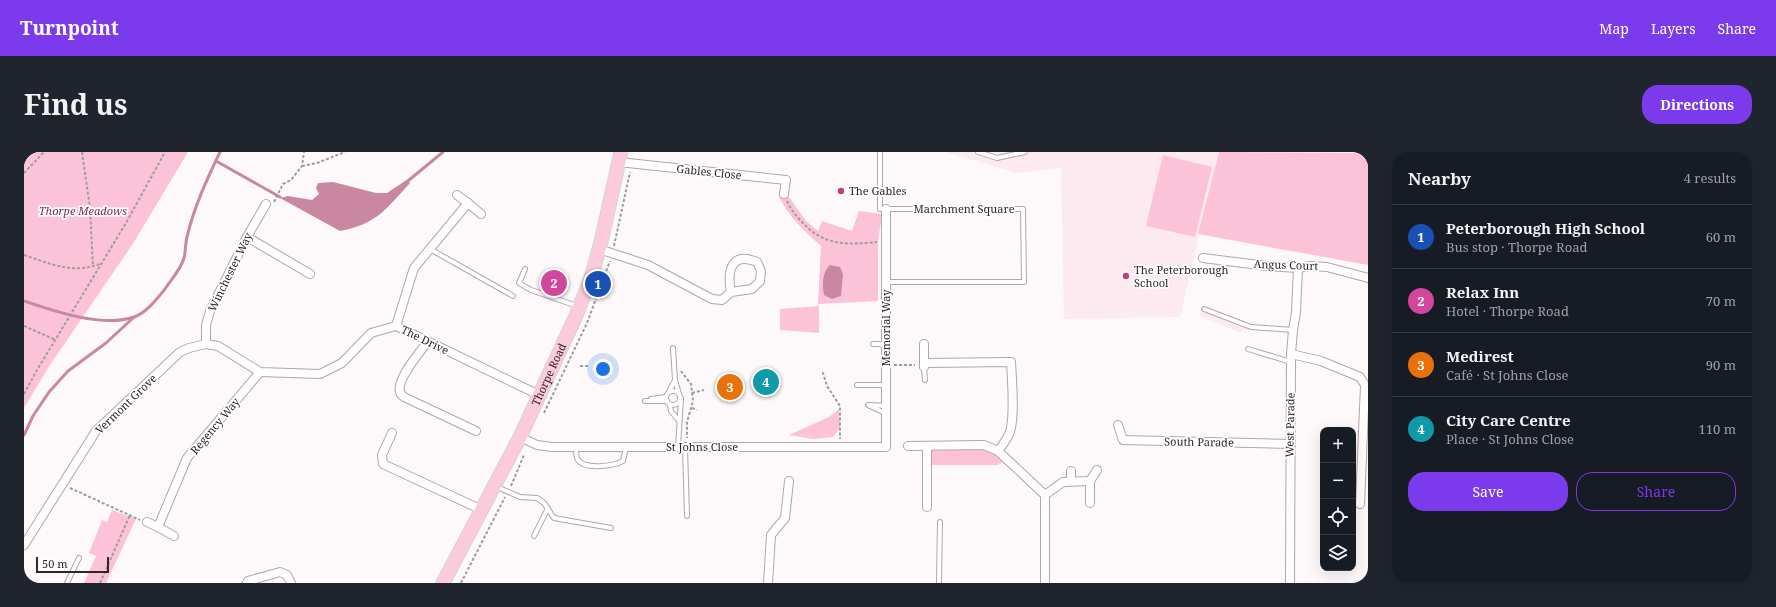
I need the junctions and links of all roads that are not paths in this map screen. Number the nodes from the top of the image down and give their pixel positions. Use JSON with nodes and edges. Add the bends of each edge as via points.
{"nodes":[{"id":1,"x":880,"y":152,"type":"edge"},
{"id":2,"x":978,"y":152,"type":"edge"},
{"id":3,"x":1025,"y":152,"type":"edge"},
{"id":4,"x":620,"y":157,"type":"edge"},
{"id":5,"x":784,"y":194,"type":"road end"},
{"id":6,"x":457,"y":195,"type":"dead end"},
{"id":7,"x":270,"y":203,"type":"road end"},
{"id":8,"x":468,"y":203,"type":"junction"},
{"id":9,"x":886,"y":209,"type":"junction"},
{"id":10,"x":481,"y":214,"type":"dead end"},
{"id":11,"x":247,"y":237,"type":"junction"},
{"id":12,"x":430,"y":249,"type":"junction"},
{"id":13,"x":599,"y":249,"type":"junction"},
{"id":14,"x":1203,"y":258,"type":"dead end"},
{"id":15,"x":1298,"y":268,"type":"junction"},
{"id":16,"x":525,"y":269,"type":"dead end"},
{"id":17,"x":310,"y":274,"type":"dead end"},
{"id":18,"x":1368,"y":278,"type":"edge"},
{"id":19,"x":886,"y":282,"type":"junction"},
{"id":20,"x":731,"y":292,"type":"junction"},
{"id":21,"x":512,"y":296,"type":"dead end"},
{"id":22,"x":580,"y":307,"type":"junction"},
{"id":23,"x":1204,"y":309,"type":"dead end"},
{"id":24,"x":396,"y":326,"type":"junction"},
{"id":25,"x":1293,"y":330,"type":"junction"},
{"id":26,"x":428,"y":341,"type":"junction"},
{"id":27,"x":883,"y":342,"type":"junction"},
{"id":28,"x":206,"y":344,"type":"junction"},
{"id":29,"x":873,"y":344,"type":"dead end"},
{"id":30,"x":924,"y":344,"type":"dead end"},
{"id":31,"x":674,"y":348,"type":"dead end"},
{"id":32,"x":1248,"y":348,"type":"dead end"},
{"id":33,"x":1291,"y":358,"type":"junction"},
{"id":34,"x":924,"y":365,"type":"junction"},
{"id":35,"x":260,"y":372,"type":"junction"},
{"id":36,"x":675,"y":380,"type":"junction"},
{"id":37,"x":925,"y":380,"type":"dead end"},
{"id":38,"x":857,"y":385,"type":"dead end"},
{"id":39,"x":886,"y":385,"type":"junction"},
{"id":40,"x":539,"y":395,"type":"junction"},
{"id":41,"x":680,"y":396,"type":"junction"},
{"id":42,"x":668,"y":399,"type":"junction"},
{"id":43,"x":679,"y":421,"type":"junction"},
{"id":44,"x":1118,"y":425,"type":"dead end"},
{"id":45,"x":476,"y":431,"type":"dead end"},
{"id":46,"x":392,"y":433,"type":"dead end"},
{"id":47,"x":525,"y":439,"type":"junction"},
{"id":48,"x":1290,"y":444,"type":"junction"},
{"id":49,"x":908,"y":446,"type":"dead end"},
{"id":50,"x":927,"y":446,"type":"junction"},
{"id":51,"x":626,"y":447,"type":"junction"},
{"id":52,"x":682,"y":447,"type":"junction"},
{"id":53,"x":886,"y":447,"type":"joint"},
{"id":54,"x":576,"y":448,"type":"junction"},
{"id":55,"x":998,"y":451,"type":"junction"},
{"id":56,"x":1097,"y":470,"type":"dead end"},
{"id":57,"x":1071,"y":471,"type":"dead end"},
{"id":58,"x":1071,"y":480,"type":"junction"},
{"id":59,"x":789,"y":481,"type":"dead end"},
{"id":60,"x":1090,"y":481,"type":"junction"},
{"id":61,"x":495,"y":486,"type":"junction"},
{"id":62,"x":1045,"y":495,"type":"junction"},
{"id":63,"x":1090,"y":503,"type":"dead end"},
{"id":64,"x":1360,"y":504,"type":"dead end"},
{"id":65,"x":927,"y":507,"type":"dead end"},
{"id":66,"x":548,"y":508,"type":"junction"},
{"id":67,"x":482,"y":510,"type":"junction"},
{"id":68,"x":687,"y":516,"type":"dead end"},
{"id":69,"x":147,"y":522,"type":"road end"},
{"id":70,"x":940,"y":522,"type":"dead end"},
{"id":71,"x":158,"y":528,"type":"junction"},
{"id":72,"x":611,"y":528,"type":"dead end"},
{"id":73,"x":174,"y":536,"type":"dead end"},
{"id":74,"x":534,"y":536,"type":"dead end"},
{"id":75,"x":24,"y":545,"type":"edge"},
{"id":76,"x":79,"y":558,"type":"dead end"},
{"id":77,"x":67,"y":583,"type":"edge"},
{"id":78,"x":247,"y":583,"type":"edge"},
{"id":79,"x":291,"y":583,"type":"edge"},
{"id":80,"x":443,"y":583,"type":"edge"},
{"id":81,"x":768,"y":583,"type":"edge"},
{"id":82,"x":939,"y":583,"type":"edge"},
{"id":83,"x":1045,"y":583,"type":"edge"},
{"id":84,"x":1290,"y":583,"type":"edge"}],
"edges":[{"from":1,"to":9,"type":"lane","via":[[880,209]]},
{"from":2,"to":3,"type":"lane","via":[[997,158]]},
{"from":4,"to":5,"type":"street","name":"Gables Close","via":[[786,180]]},
{"from":4,"to":13,"type":"main road","name":"Thorpe Road"},
{"from":6,"to":8,"type":"street"},
{"from":7,"to":11,"type":"street","name":"Winchester Way"},
{"from":8,"to":10,"type":"street"},
{"from":8,"to":12,"type":"street"},
{"from":9,"to":19,"type":"street","name":"Memorial Way"},
{"from":9,"to":19,"type":"lane","name":"Marchment Square","via":[[1023,209],[1024,282]]},
{"from":11,"to":17,"type":"street"},
{"from":11,"to":28,"type":"street","name":"Winchester Way","via":[[210,311],[206,325]]},
{"from":12,"to":21,"type":"lane"},
{"from":12,"to":24,"type":"street","via":[[414,268]]},
{"from":13,"to":20,"type":"street","via":[[648,265],[712,299],[722,300]]},
{"from":13,"to":22,"type":"main road","name":"Thorpe Road"},
{"from":14,"to":15,"type":"street","name":"Angus Court"},
{"from":15,"to":18,"type":"street","name":"Angus Court","via":[[1326,267]]},
{"from":15,"to":25,"type":"street","name":"West Parade"},
{"from":16,"to":22,"type":"lane","via":[[519,283]]},
{"from":19,"to":27,"type":"street","name":"Memorial Way"},
{"from":20,"to":20,"type":"street","via":[[730,269],[737,260],[747,258],[757,262],[761,271],[760,281],[752,289]]},
{"from":22,"to":40,"type":"main road","name":"Thorpe Road"},
{"from":23,"to":25,"type":"lane","via":[[1251,327]]},
{"from":24,"to":26,"type":"street","name":"The Drive"},
{"from":24,"to":35,"type":"street","name":"The Drive","via":[[371,332],[342,363],[320,374]]},
{"from":25,"to":33,"type":"street","name":"West Parade"},
{"from":26,"to":40,"type":"street","name":"The Drive"},
{"from":26,"to":45,"type":"street","via":[[400,382],[400,392],[404,397]]},
{"from":27,"to":29,"type":"lane"},
{"from":27,"to":39,"type":"street","name":"Memorial Way"},
{"from":28,"to":35,"type":"street","name":"The Drive","via":[[218,346]]},
{"from":28,"to":75,"type":"street","name":"Vermont Grove","via":[[180,352],[96,431]]},
{"from":30,"to":34,"type":"street"},
{"from":31,"to":36,"type":"lane"},
{"from":32,"to":33,"type":"lane"},
{"from":33,"to":48,"type":"street","name":"West Parade"},
{"from":33,"to":64,"type":"street","via":[[1321,361],[1360,377],[1366,385]]},
{"from":34,"to":37,"type":"lane"},
{"from":34,"to":55,"type":"street","via":[[1011,362],[1012,421],[1005,443]]},
{"from":35,"to":71,"type":"street","name":"Regency Way","via":[[187,458]]},
{"from":36,"to":41,"type":"lane"},
{"from":36,"to":42,"type":"lane"},
{"from":38,"to":39,"type":"lane"},
{"from":39,"to":53,"type":"street","name":"Memorial Way"},
{"from":40,"to":47,"type":"main road","name":"Thorpe Road"},
{"from":41,"to":42,"type":"lane","via":[[673,391]]},
{"from":41,"to":42,"type":"lane","via":[[677,405]]},
{"from":41,"to":43,"type":"lane"},
{"from":42,"to":43,"type":"lane","via":[[671,411]]},
{"from":43,"to":52,"type":"lane"},
{"from":44,"to":48,"type":"street","name":"South Parade","via":[[1124,440]]},
{"from":46,"to":67,"type":"street","via":[[382,456],[383,464]]},
{"from":47,"to":54,"type":"street","name":"St Johns Close","via":[[537,445]]},
{"from":47,"to":61,"type":"main road","name":"Thorpe Road"},
{"from":48,"to":84,"type":"street","name":"West Parade"},
{"from":49,"to":50,"type":"street"},
{"from":50,"to":55,"type":"street","via":[[984,445]]},
{"from":50,"to":65,"type":"street"},
{"from":51,"to":52,"type":"street","name":"St Johns Close"},
{"from":51,"to":54,"type":"street","name":"St Johns Close"},
{"from":51,"to":54,"type":"lane","via":[[623,461],[605,466],[581,463]]},
{"from":52,"to":53,"type":"street","name":"St Johns Close"},
{"from":52,"to":68,"type":"lane"},
{"from":55,"to":62,"type":"street"},
{"from":56,"to":60,"type":"street"},
{"from":57,"to":58,"type":"street"},
{"from":58,"to":60,"type":"street"},
{"from":58,"to":62,"type":"street","via":[[1063,482]]},
{"from":59,"to":81,"type":"street","via":[[785,518],[771,535]]},
{"from":60,"to":63,"type":"street"},
{"from":61,"to":66,"type":"lane","via":[[520,497],[537,498]]},
{"from":61,"to":67,"type":"main road","name":"Thorpe Road"},
{"from":62,"to":83,"type":"street"},
{"from":66,"to":72,"type":"lane","via":[[554,518]]},
{"from":66,"to":74,"type":"lane"},
{"from":67,"to":80,"type":"main road","name":"Thorpe Road"},
{"from":69,"to":71,"type":"street"},
{"from":70,"to":82,"type":"lane"},
{"from":71,"to":73,"type":"street"},
{"from":76,"to":77,"type":"lane"},
{"from":78,"to":79,"type":"street","via":[[272,572],[287,575]]}]}
